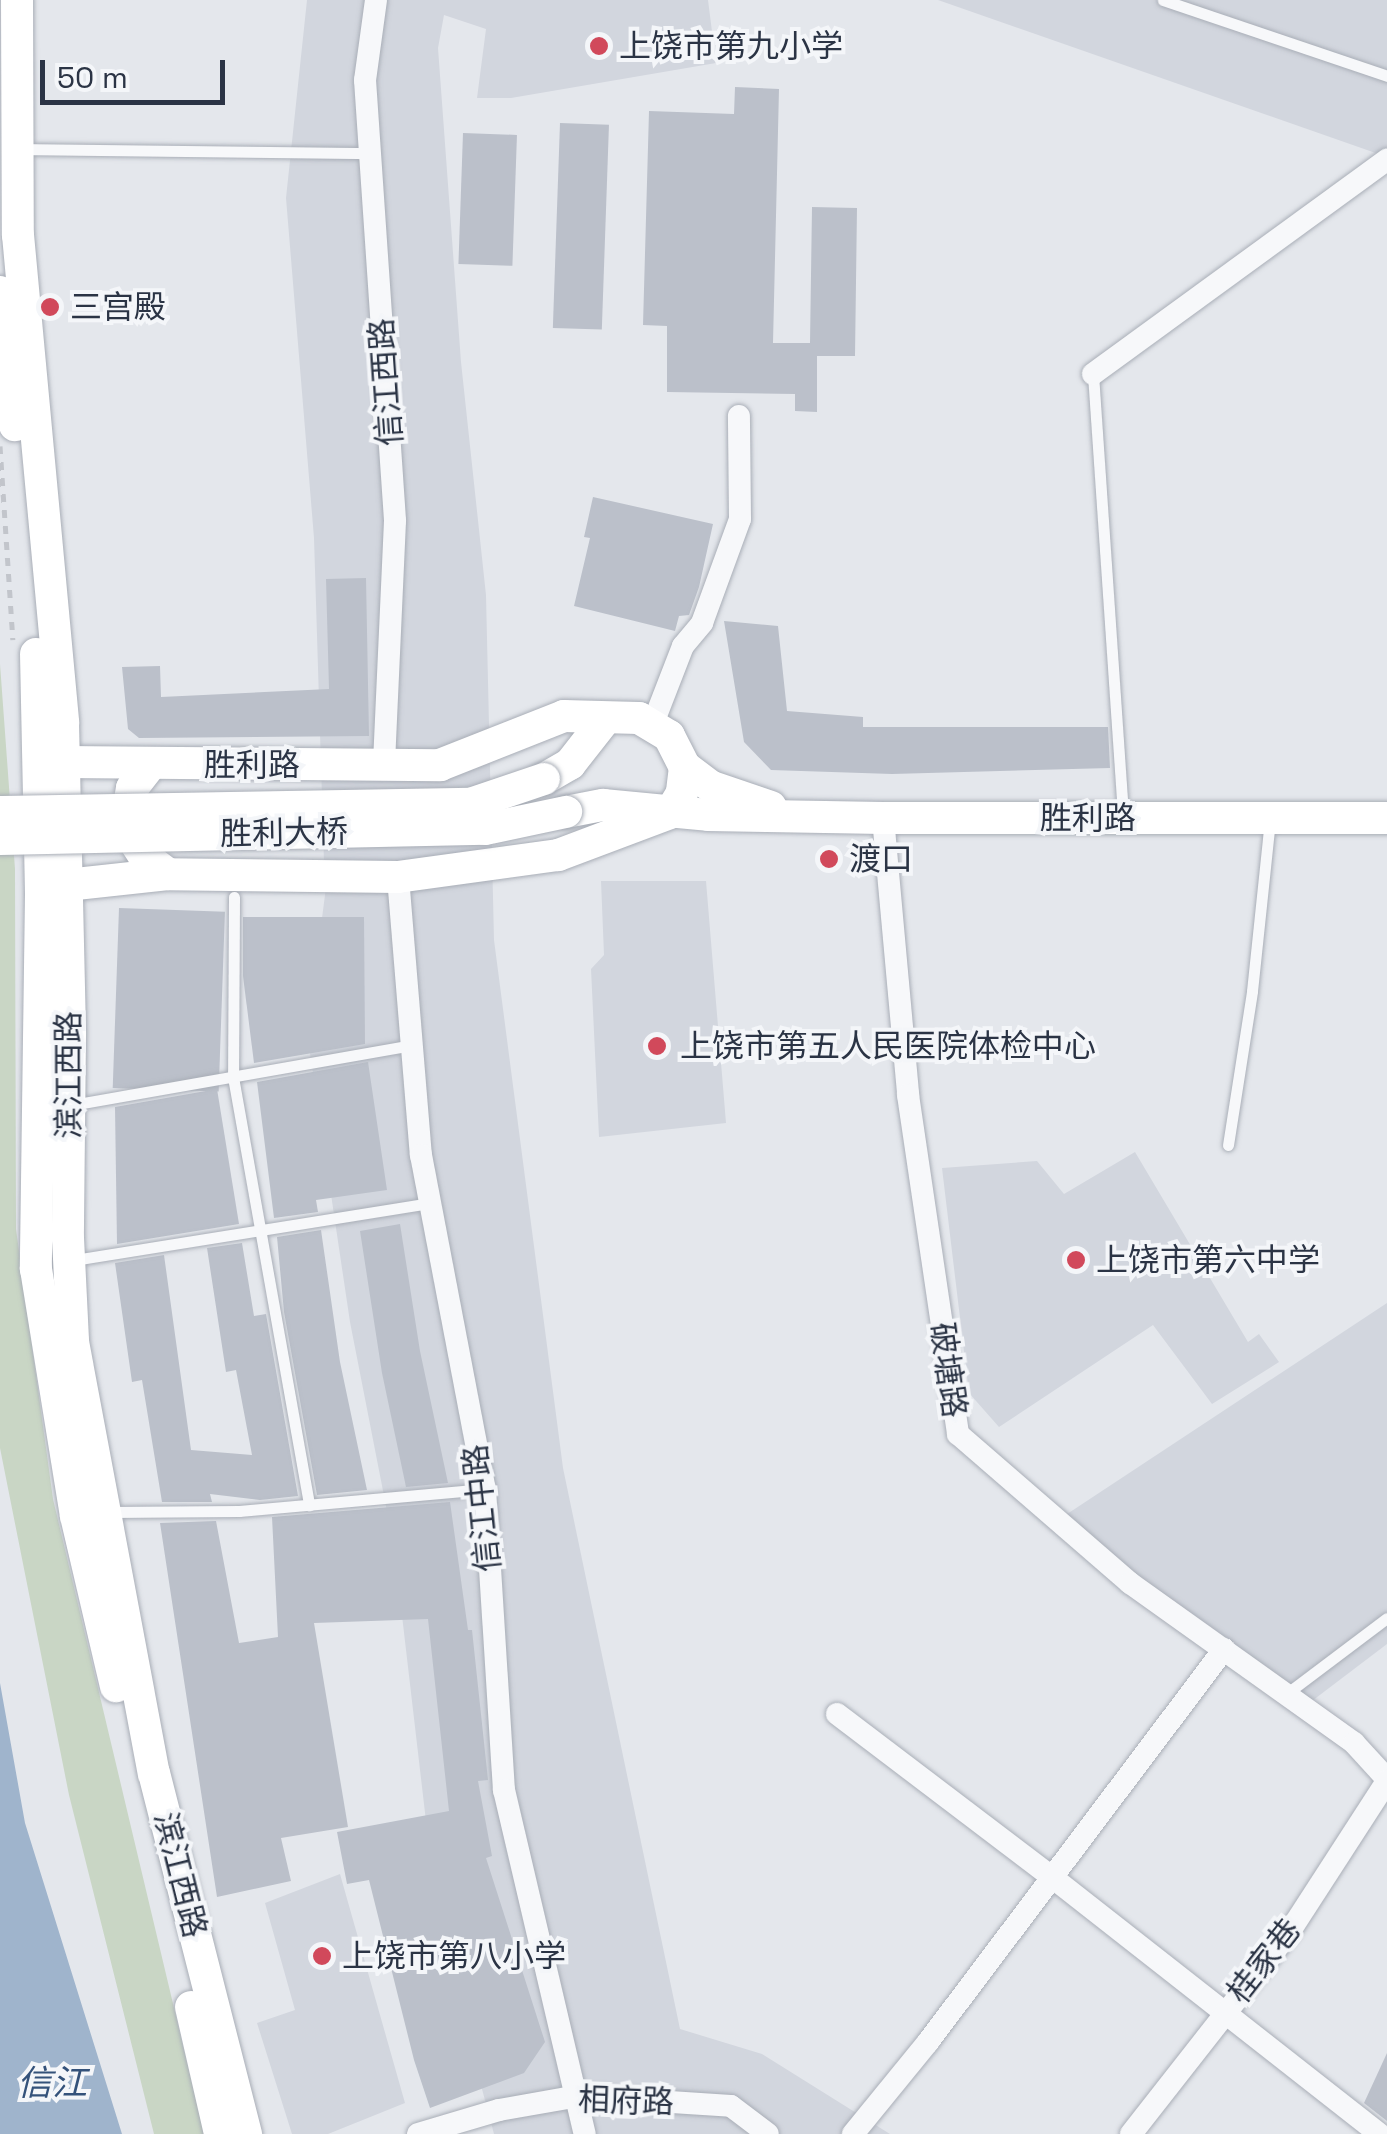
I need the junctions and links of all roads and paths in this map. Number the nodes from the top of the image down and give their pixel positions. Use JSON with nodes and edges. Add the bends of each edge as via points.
{"nodes":[{"id":1,"x":17,"y":0,"type":"edge"},
{"id":2,"x":376,"y":0,"type":"edge"},
{"id":3,"x":1163,"y":0,"type":"edge"},
{"id":4,"x":1387,"y":76,"type":"edge"},
{"id":5,"x":18,"y":149,"type":"junction"},
{"id":6,"x":370,"y":153,"type":"junction"},
{"id":7,"x":1387,"y":160,"type":"edge"},
{"id":8,"x":0,"y":292,"type":"edge"},
{"id":9,"x":1093,"y":374,"type":"joint"},
{"id":10,"x":739,"y":416,"type":"dead end"},
{"id":11,"x":606,"y":718,"type":"junction"},
{"id":12,"x":652,"y":726,"type":"junction"},
{"id":13,"x":64,"y":762,"type":"junction"},
{"id":14,"x":384,"y":765,"type":"junction"},
{"id":15,"x":685,"y":767,"type":"junction"},
{"id":16,"x":169,"y":770,"type":"junction"},
{"id":17,"x":0,"y":812,"type":"edge"},
{"id":18,"x":670,"y":812,"type":"junction"},
{"id":19,"x":790,"y":814,"type":"junction"},
{"id":20,"x":1270,"y":817,"type":"junction"},
{"id":21,"x":883,"y":818,"type":"junction"},
{"id":22,"x":1123,"y":818,"type":"junction"},
{"id":23,"x":1387,"y":818,"type":"edge"},
{"id":24,"x":0,"y":839,"type":"edge"},
{"id":25,"x":186,"y":870,"type":"junction"},
{"id":26,"x":398,"y":878,"type":"junction"},
{"id":27,"x":67,"y":885,"type":"junction"},
{"id":28,"x":234,"y":898,"type":"dead end"},
{"id":29,"x":412,"y":1046,"type":"junction"},
{"id":30,"x":232,"y":1077,"type":"junction"},
{"id":31,"x":69,"y":1106,"type":"junction"},
{"id":32,"x":1228,"y":1145,"type":"dead end"},
{"id":33,"x":431,"y":1203,"type":"junction"},
{"id":34,"x":261,"y":1230,"type":"junction"},
{"id":35,"x":69,"y":1261,"type":"junction"},
{"id":36,"x":485,"y":1489,"type":"junction"},
{"id":37,"x":309,"y":1505,"type":"junction"},
{"id":38,"x":104,"y":1512,"type":"junction"},
{"id":39,"x":1387,"y":1618,"type":"edge"},
{"id":40,"x":1224,"y":1650,"type":"junction"},
{"id":41,"x":1286,"y":1694,"type":"junction"},
{"id":42,"x":837,"y":1714,"type":"dead end"},
{"id":43,"x":1387,"y":1780,"type":"edge"},
{"id":44,"x":1053,"y":1878,"type":"junction"},
{"id":45,"x":1224,"y":2012,"type":"junction"},
{"id":46,"x":578,"y":2096,"type":"junction"},
{"id":47,"x":220,"y":2134,"type":"edge"},
{"id":48,"x":246,"y":2134,"type":"edge"},
{"id":49,"x":418,"y":2134,"type":"edge"},
{"id":50,"x":585,"y":2134,"type":"edge"},
{"id":51,"x":768,"y":2134,"type":"edge"},
{"id":52,"x":852,"y":2134,"type":"edge"},
{"id":53,"x":1131,"y":2134,"type":"edge"},
{"id":54,"x":1379,"y":2134,"type":"edge"}],
"edges":[{"from":1,"to":5,"type":"main road","name":"滨江西路"},
{"from":2,"to":6,"type":"street","name":"信江西路","via":[[365,80]]},
{"from":3,"to":4,"type":"lane"},
{"from":5,"to":6,"type":"lane"},
{"from":5,"to":13,"type":"main road","name":"滨江西路","via":[[18,235]]},
{"from":6,"to":14,"type":"street","name":"信江西路","via":[[395,521]]},
{"from":7,"to":9,"type":"street"},
{"from":8,"to":47,"type":"main road","name":"滨江西路","via":[[38,686],[36,1269],[76,1516]]},
{"from":9,"to":22,"type":"lane"},
{"from":10,"to":12,"type":"street","via":[[740,520],[702,622],[682,646]]},
{"from":11,"to":12,"type":"main road","via":[[639,718]]},
{"from":11,"to":14,"type":"main road","name":"胜利路","via":[[564,716],[440,766]]},
{"from":11,"to":17,"type":"main road","name":"胜利大桥","bridge":true,"via":[[570,764],[470,804]]},
{"from":12,"to":15,"type":"main road","via":[[669,736]]},
{"from":13,"to":16,"type":"main road","name":"胜利路"},
{"from":13,"to":27,"type":"main road","name":"滨江西路"},
{"from":14,"to":16,"type":"main road","name":"胜利路","via":[[305,772]]},
{"from":15,"to":18,"type":"main road","via":[[682,793]]},
{"from":15,"to":19,"type":"main road","via":[[712,787]]},
{"from":16,"to":25,"type":"main road","via":[[132,788],[130,824],[144,856]]},
{"from":18,"to":19,"type":"main road","name":"胜利路"},
{"from":18,"to":24,"type":"main road","name":"胜利大桥","bridge":true,"via":[[603,805],[485,829]]},
{"from":18,"to":26,"type":"main road","via":[[558,855]]},
{"from":19,"to":21,"type":"main road","name":"胜利路"},
{"from":20,"to":22,"type":"main road","name":"胜利路"},
{"from":20,"to":23,"type":"main road","name":"胜利路"},
{"from":20,"to":32,"type":"lane"},
{"from":21,"to":22,"type":"main road","name":"胜利路"},
{"from":21,"to":40,"type":"street","name":"破塘路","via":[[908,1096],[958,1434],[1130,1583]]},
{"from":25,"to":26,"type":"main road","via":[[319,867]]},
{"from":25,"to":27,"type":"main road"},
{"from":26,"to":29,"type":"street","name":"信江中路"},
{"from":27,"to":31,"type":"main road","name":"滨江西路"},
{"from":28,"to":30,"type":"lane"},
{"from":29,"to":30,"type":"lane"},
{"from":29,"to":33,"type":"street","name":"信江中路"},
{"from":30,"to":31,"type":"lane"},
{"from":30,"to":34,"type":"lane"},
{"from":31,"to":35,"type":"main road","name":"滨江西路"},
{"from":33,"to":34,"type":"lane"},
{"from":33,"to":36,"type":"street","name":"信江中路"},
{"from":34,"to":35,"type":"lane"},
{"from":34,"to":37,"type":"lane"},
{"from":35,"to":38,"type":"main road","name":"滨江西路","via":[[73,1342]]},
{"from":36,"to":37,"type":"lane"},
{"from":36,"to":46,"type":"street","name":"信江中路","via":[[504,1790]]},
{"from":37,"to":38,"type":"lane"},
{"from":38,"to":48,"type":"main road","name":"滨江西路","via":[[154,1773]]},
{"from":39,"to":41,"type":"lane"},
{"from":40,"to":41,"type":"street","name":"破塘路"},
{"from":40,"to":44,"type":"street"},
{"from":41,"to":43,"type":"street","name":"破塘路","via":[[1354,1743]]},
{"from":42,"to":44,"type":"street"},
{"from":43,"to":45,"type":"street","name":"桂家巷","via":[[1290,1931]]},
{"from":44,"to":45,"type":"street"},
{"from":44,"to":52,"type":"street"},
{"from":45,"to":53,"type":"street","name":"桂家巷"},
{"from":45,"to":54,"type":"street"},
{"from":46,"to":49,"type":"street","name":"相府路"},
{"from":46,"to":50,"type":"street","name":"信江中路"},
{"from":46,"to":51,"type":"street","name":"相府路","via":[[731,2106]]}]}
